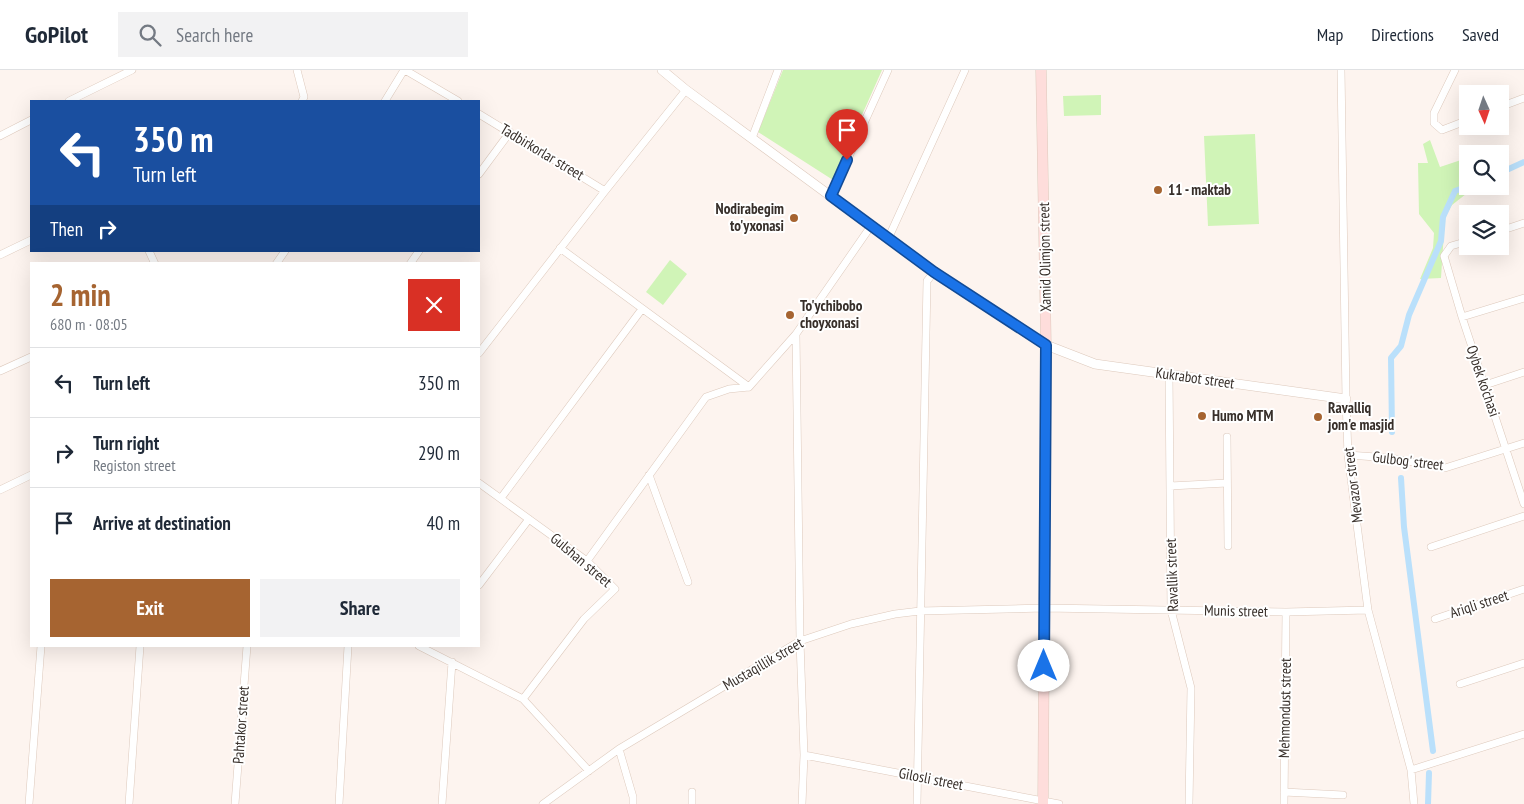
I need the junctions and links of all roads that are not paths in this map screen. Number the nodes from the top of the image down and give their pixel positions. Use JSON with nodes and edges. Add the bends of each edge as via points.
{"nodes":[{"id":1,"x":132,"y":70,"type":"edge"},
{"id":2,"x":297,"y":70,"type":"edge"},
{"id":3,"x":405,"y":70,"type":"edge"},
{"id":4,"x":663,"y":70,"type":"edge"},
{"id":5,"x":778,"y":70,"type":"edge"},
{"id":6,"x":888,"y":70,"type":"edge"},
{"id":7,"x":965,"y":70,"type":"edge"},
{"id":8,"x":1041,"y":70,"type":"edge"},
{"id":9,"x":1341,"y":70,"type":"edge"},
{"id":10,"x":1454,"y":70,"type":"edge"},
{"id":11,"x":686,"y":90,"type":"junction"},
{"id":12,"x":1524,"y":98,"type":"edge"},
{"id":13,"x":77,"y":99,"type":"edge"},
{"id":14,"x":302,"y":100,"type":"edge"},
{"id":15,"x":386,"y":100,"type":"edge"},
{"id":16,"x":456,"y":100,"type":"edge"},
{"id":17,"x":1509,"y":104,"type":"edge"},
{"id":18,"x":480,"y":115,"type":"edge"},
{"id":19,"x":30,"y":121,"type":"edge"},
{"id":20,"x":1459,"y":123,"type":"edge"},
{"id":21,"x":510,"y":132,"type":"junction"},
{"id":22,"x":0,"y":136,"type":"edge"},
{"id":23,"x":752,"y":138,"type":"junction"},
{"id":24,"x":480,"y":173,"type":"edge"},
{"id":25,"x":605,"y":190,"type":"junction"},
{"id":26,"x":831,"y":196,"type":"junction"},
{"id":27,"x":1524,"y":223,"type":"edge"},
{"id":28,"x":871,"y":226,"type":"junction"},
{"id":29,"x":1509,"y":228,"type":"edge"},
{"id":30,"x":888,"y":239,"type":"junction"},
{"id":31,"x":30,"y":240,"type":"edge"},
{"id":32,"x":1459,"y":244,"type":"edge"},
{"id":33,"x":560,"y":248,"type":"junction"},
{"id":34,"x":419,"y":252,"type":"edge"},
{"id":35,"x":0,"y":255,"type":"edge"},
{"id":36,"x":412,"y":262,"type":"edge"},
{"id":37,"x":934,"y":272,"type":"junction"},
{"id":38,"x":1524,"y":298,"type":"edge"},
{"id":39,"x":642,"y":308,"type":"junction"},
{"id":40,"x":1462,"y":317,"type":"junction"},
{"id":41,"x":796,"y":334,"type":"junction"},
{"id":42,"x":1046,"y":345,"type":"junction"},
{"id":43,"x":480,"y":352,"type":"edge"},
{"id":44,"x":30,"y":357,"type":"edge"},
{"id":45,"x":0,"y":371,"type":"edge"},
{"id":46,"x":1524,"y":372,"type":"edge"},
{"id":47,"x":1169,"y":374,"type":"junction"},
{"id":48,"x":1485,"y":385,"type":"junction"},
{"id":49,"x":748,"y":387,"type":"junction"},
{"id":50,"x":1346,"y":399,"type":"junction"},
{"id":51,"x":1227,"y":437,"type":"dead end"},
{"id":52,"x":1524,"y":443,"type":"edge"},
{"id":53,"x":1507,"y":448,"type":"junction"},
{"id":54,"x":1348,"y":455,"type":"junction"},
{"id":55,"x":649,"y":475,"type":"junction"},
{"id":56,"x":30,"y":476,"type":"edge"},
{"id":57,"x":1227,"y":483,"type":"junction"},
{"id":58,"x":480,"y":484,"type":"edge"},
{"id":59,"x":1170,"y":486,"type":"junction"},
{"id":60,"x":0,"y":490,"type":"edge"},
{"id":61,"x":501,"y":498,"type":"junction"},
{"id":62,"x":1524,"y":504,"type":"edge"},
{"id":63,"x":1524,"y":516,"type":"edge"},
{"id":64,"x":529,"y":519,"type":"junction"},
{"id":65,"x":1228,"y":546,"type":"dead end"},
{"id":66,"x":1431,"y":547,"type":"dead end"},
{"id":67,"x":587,"y":561,"type":"junction"},
{"id":68,"x":688,"y":582,"type":"dead end"},
{"id":69,"x":480,"y":584,"type":"edge"},
{"id":70,"x":1524,"y":589,"type":"edge"},
{"id":71,"x":1044,"y":608,"type":"junction"},
{"id":72,"x":1171,"y":610,"type":"junction"},
{"id":73,"x":1368,"y":610,"type":"junction"},
{"id":74,"x":920,"y":611,"type":"junction"},
{"id":75,"x":1286,"y":612,"type":"junction"},
{"id":76,"x":1435,"y":619,"type":"dead end"},
{"id":77,"x":800,"y":641,"type":"junction"},
{"id":78,"x":41,"y":647,"type":"edge"},
{"id":79,"x":140,"y":647,"type":"edge"},
{"id":80,"x":247,"y":647,"type":"edge"},
{"id":81,"x":348,"y":647,"type":"edge"},
{"id":82,"x":430,"y":649,"type":"edge"},
{"id":83,"x":452,"y":662,"type":"junction"},
{"id":84,"x":1524,"y":663,"type":"edge"},
{"id":85,"x":1460,"y":684,"type":"dead end"},
{"id":86,"x":523,"y":699,"type":"junction"},
{"id":87,"x":1524,"y":734,"type":"edge"},
{"id":88,"x":619,"y":749,"type":"junction"},
{"id":89,"x":804,"y":755,"type":"junction"},
{"id":90,"x":1410,"y":770,"type":"junction"},
{"id":91,"x":589,"y":771,"type":"junction"},
{"id":92,"x":918,"y":777,"type":"junction"},
{"id":93,"x":692,"y":792,"type":"dead end"},
{"id":94,"x":1284,"y":792,"type":"junction"},
{"id":95,"x":1343,"y":795,"type":"dead end"},
{"id":96,"x":1043,"y":802,"type":"edge"},
{"id":97,"x":29,"y":804,"type":"edge"},
{"id":98,"x":130,"y":804,"type":"edge"},
{"id":99,"x":235,"y":804,"type":"edge"},
{"id":100,"x":339,"y":804,"type":"edge"},
{"id":101,"x":442,"y":804,"type":"edge"},
{"id":102,"x":543,"y":804,"type":"edge"},
{"id":103,"x":633,"y":804,"type":"edge"},
{"id":104,"x":692,"y":804,"type":"edge"},
{"id":105,"x":802,"y":804,"type":"edge"},
{"id":106,"x":917,"y":804,"type":"edge"},
{"id":107,"x":1059,"y":804,"type":"edge"},
{"id":108,"x":1189,"y":804,"type":"edge"},
{"id":109,"x":1284,"y":804,"type":"edge"},
{"id":110,"x":1414,"y":804,"type":"edge"}],
"edges":[{"from":1,"to":13,"type":"street"},
{"from":2,"to":14,"type":"street"},
{"from":3,"to":15,"type":"street"},
{"from":3,"to":16,"type":"street"},
{"from":4,"to":11,"type":"street","name":"Kukrabot street"},
{"from":5,"to":23,"type":"street"},
{"from":6,"to":26,"type":"street"},
{"from":7,"to":30,"type":"street"},
{"from":8,"to":42,"type":"main road","name":"Xamid Olimjon street"},
{"from":9,"to":50,"type":"street","name":"Mevazor street"},
{"from":10,"to":20,"type":"street","via":[[1434,113],[1434,124],[1442,130]]},
{"from":11,"to":23,"type":"street","name":"Kukrabot street"},
{"from":11,"to":25,"type":"street"},
{"from":12,"to":17,"type":"street"},
{"from":18,"to":21,"type":"street","name":"Tadbirkorlar street"},
{"from":19,"to":22,"type":"street"},
{"from":21,"to":24,"type":"street"},
{"from":21,"to":25,"type":"street","name":"Tadbirkorlar street"},
{"from":23,"to":26,"type":"street","name":"Kukrabot street"},
{"from":25,"to":33,"type":"street"},
{"from":26,"to":28,"type":"street","name":"Kukrabot street"},
{"from":27,"to":29,"type":"street"},
{"from":28,"to":30,"type":"street","name":"Kukrabot street"},
{"from":28,"to":41,"type":"street"},
{"from":30,"to":37,"type":"street","name":"Kukrabot street"},
{"from":31,"to":35,"type":"street"},
{"from":32,"to":40,"type":"street","name":"Oybek ko'chasi","via":[[1450,246],[1444,256]]},
{"from":33,"to":39,"type":"street"},
{"from":33,"to":43,"type":"street"},
{"from":34,"to":36,"type":"street"},
{"from":37,"to":42,"type":"street","name":"Kukrabot street"},
{"from":37,"to":74,"type":"street","via":[[927,281]]},
{"from":38,"to":40,"type":"street"},
{"from":39,"to":49,"type":"street"},
{"from":39,"to":61,"type":"street"},
{"from":40,"to":48,"type":"street","name":"Oybek ko'chasi"},
{"from":41,"to":49,"type":"street"},
{"from":41,"to":77,"type":"street"},
{"from":42,"to":47,"type":"street","name":"Kukrabot street","via":[[1095,364]]},
{"from":42,"to":71,"type":"main road","name":"Xamid Olimjon street"},
{"from":44,"to":45,"type":"street"},
{"from":46,"to":48,"type":"street"},
{"from":47,"to":50,"type":"street","name":"Kukrabot street"},
{"from":47,"to":59,"type":"street","name":"Ravallik street"},
{"from":48,"to":53,"type":"street","name":"Oybek ko'chasi"},
{"from":49,"to":55,"type":"street","via":[[706,397]]},
{"from":50,"to":54,"type":"street","name":"Mevazor street"},
{"from":51,"to":57,"type":"street"},
{"from":52,"to":53,"type":"street","name":"Gulbog' street"},
{"from":53,"to":54,"type":"street","name":"Gulbog' street","via":[[1445,468],[1390,458]]},
{"from":53,"to":62,"type":"street","name":"Oybek ko'chasi"},
{"from":54,"to":73,"type":"street","name":"Mevazor street"},
{"from":55,"to":67,"type":"street"},
{"from":55,"to":68,"type":"street"},
{"from":56,"to":60,"type":"street"},
{"from":57,"to":59,"type":"street"},
{"from":57,"to":65,"type":"street"},
{"from":58,"to":61,"type":"street","name":"Gulshan street"},
{"from":59,"to":72,"type":"street","name":"Ravallik street"},
{"from":61,"to":64,"type":"street","name":"Gulshan street"},
{"from":63,"to":66,"type":"street"},
{"from":64,"to":67,"type":"street","name":"Gulshan street"},
{"from":64,"to":69,"type":"street"},
{"from":67,"to":86,"type":"street","name":"Gulshan street","via":[[615,589],[584,618]]},
{"from":70,"to":76,"type":"street","name":"Ariqli street"},
{"from":71,"to":72,"type":"street","name":"Munis street"},
{"from":71,"to":74,"type":"street","name":"Mustaqillik street"},
{"from":71,"to":96,"type":"main road","name":"Xamid Olimjon street"},
{"from":72,"to":75,"type":"street","name":"Munis street"},
{"from":72,"to":108,"type":"street","name":"Ravallik street","via":[[1191,688]]},
{"from":73,"to":75,"type":"street","name":"Munis street"},
{"from":73,"to":90,"type":"street","name":"Mevazor street"},
{"from":74,"to":77,"type":"street","name":"Mustaqillik street","via":[[851,624]]},
{"from":74,"to":92,"type":"street"},
{"from":75,"to":94,"type":"street","name":"Mehmondust street"},
{"from":77,"to":88,"type":"street","name":"Mustaqillik street"},
{"from":77,"to":89,"type":"street"},
{"from":78,"to":97,"type":"street"},
{"from":79,"to":98,"type":"street"},
{"from":80,"to":99,"type":"street","name":"Pahtakor street"},
{"from":81,"to":100,"type":"street"},
{"from":82,"to":83,"type":"street"},
{"from":83,"to":86,"type":"street"},
{"from":83,"to":101,"type":"street"},
{"from":84,"to":85,"type":"street"},
{"from":86,"to":91,"type":"street"},
{"from":87,"to":90,"type":"street"},
{"from":88,"to":91,"type":"street","name":"Mustaqillik street"},
{"from":88,"to":103,"type":"street"},
{"from":89,"to":92,"type":"street","name":"Gilosli street"},
{"from":89,"to":105,"type":"street"},
{"from":90,"to":110,"type":"street","name":"Mevazor street"},
{"from":91,"to":102,"type":"street","name":"Mustaqillik street"},
{"from":92,"to":96,"type":"street","name":"Gilosli street"},
{"from":92,"to":106,"type":"street"},
{"from":93,"to":104,"type":"street"},
{"from":94,"to":95,"type":"street"},
{"from":94,"to":109,"type":"street","name":"Mehmondust street"},
{"from":96,"to":107,"type":"street","name":"Gilosli street"}]}
